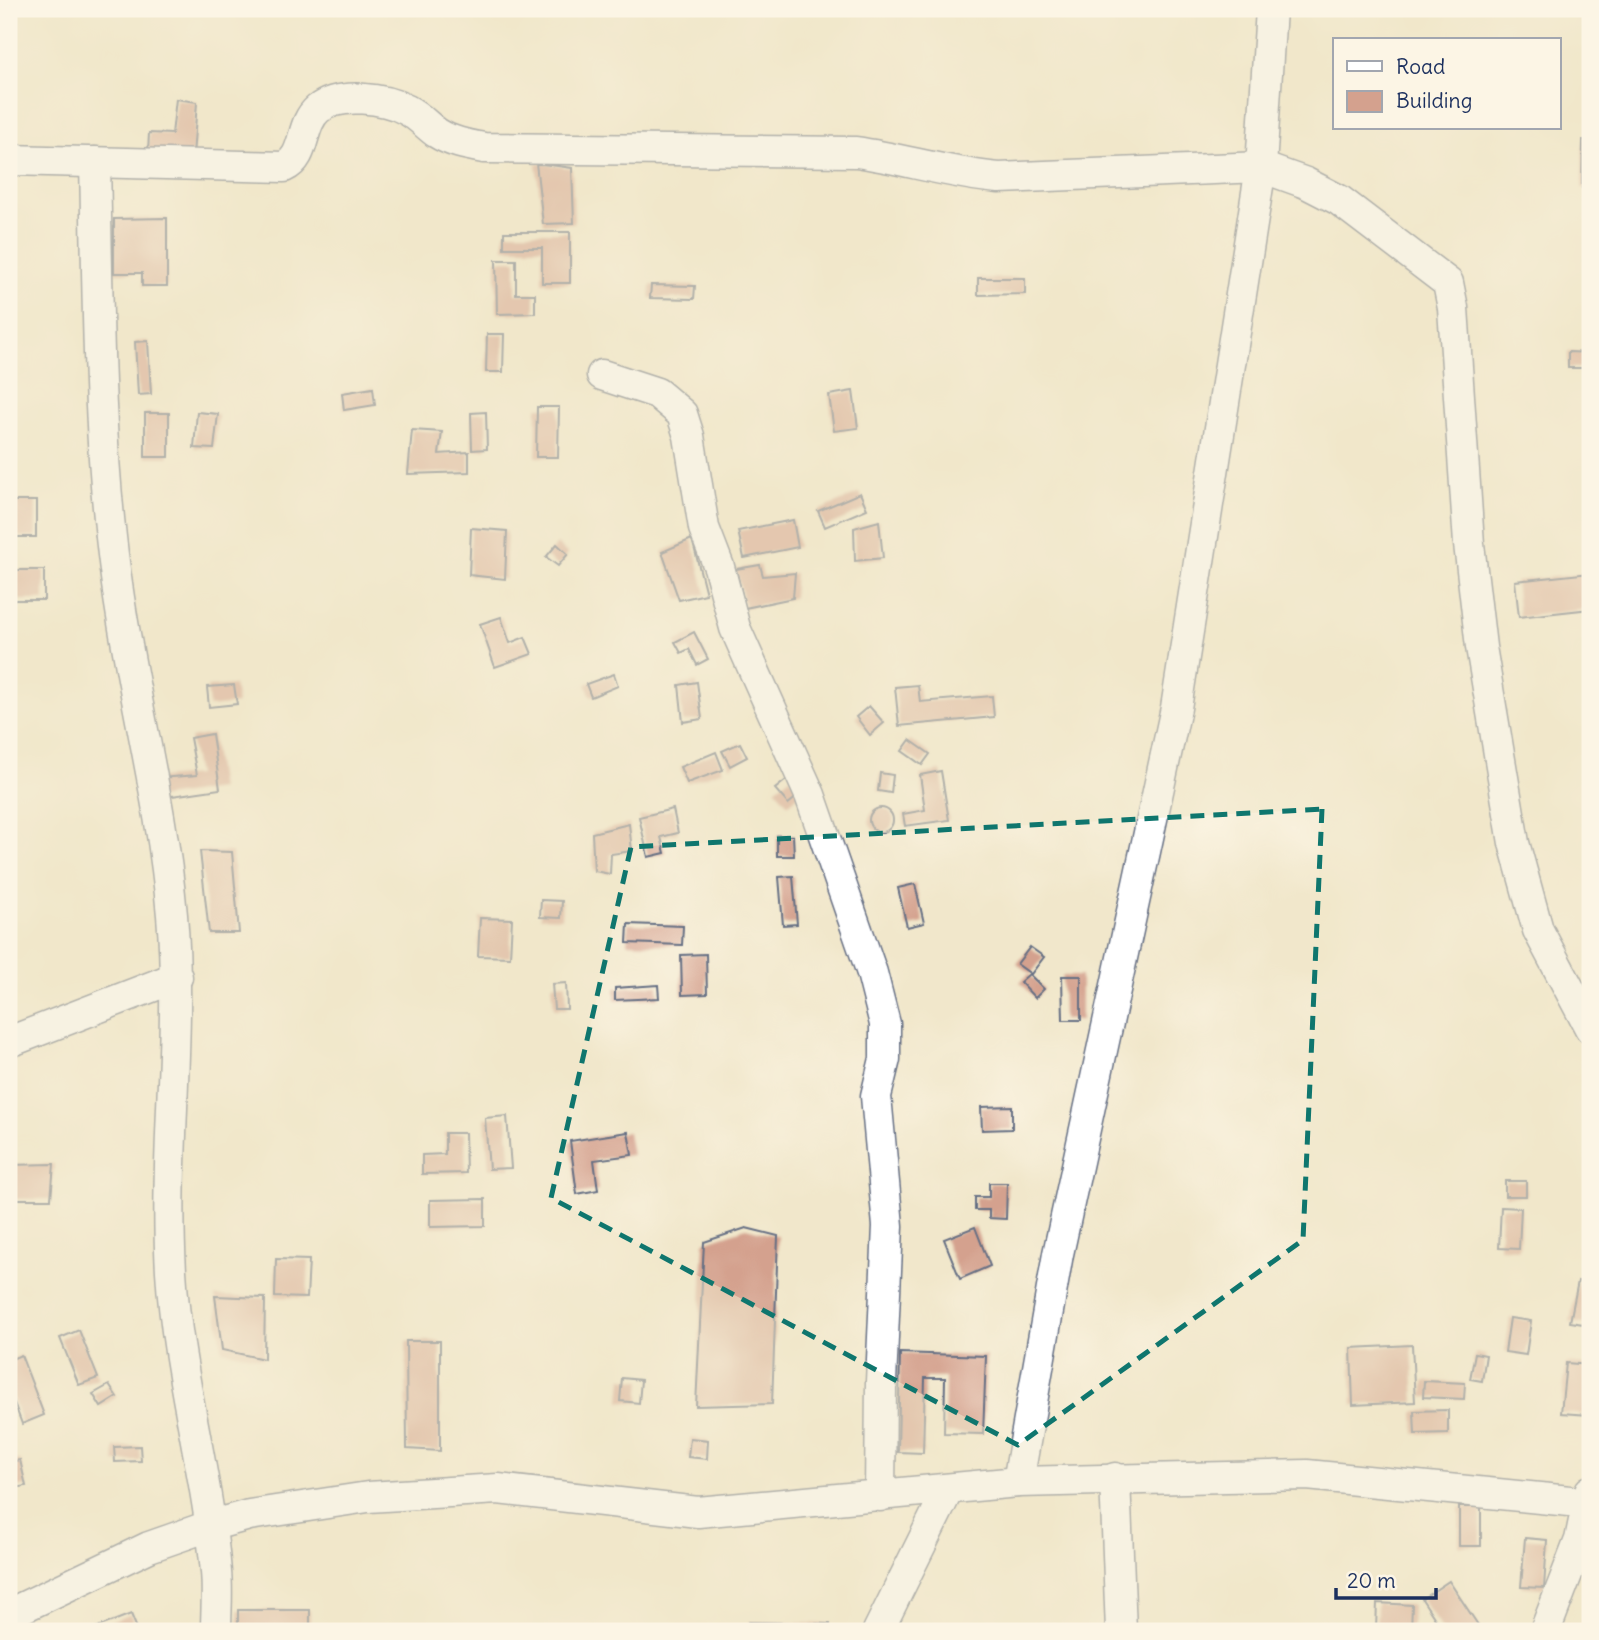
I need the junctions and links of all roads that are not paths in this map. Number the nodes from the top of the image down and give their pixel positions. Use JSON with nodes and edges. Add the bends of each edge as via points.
{"nodes":[{"id":1,"x":1271,"y":14,"type":"edge"},
{"id":2,"x":9,"y":160,"type":"edge"},
{"id":3,"x":95,"y":162,"type":"junction"},
{"id":4,"x":1261,"y":167,"type":"junction"},
{"id":5,"x":602,"y":375,"type":"dead end"},
{"id":6,"x":177,"y":977,"type":"junction"},
{"id":7,"x":1590,"y":1028,"type":"edge"},
{"id":8,"x":9,"y":1042,"type":"edge"},
{"id":9,"x":1115,"y":1478,"type":"junction"},
{"id":10,"x":1018,"y":1482,"type":"junction"},
{"id":11,"x":948,"y":1490,"type":"junction"},
{"id":12,"x":880,"y":1496,"type":"junction"},
{"id":13,"x":1590,"y":1499,"type":"edge"},
{"id":14,"x":209,"y":1526,"type":"junction"},
{"id":15,"x":9,"y":1614,"type":"edge"},
{"id":16,"x":216,"y":1631,"type":"edge"},
{"id":17,"x":878,"y":1631,"type":"edge"},
{"id":18,"x":1121,"y":1631,"type":"edge"},
{"id":19,"x":1545,"y":1631,"type":"edge"}],
"edges":[{"from":1,"to":4,"type":"street"},
{"from":2,"to":3,"type":"street"},
{"from":3,"to":4,"type":"street","via":[[284,167],[298,158],[307,124],[318,109],[332,102],[360,100],[385,101],[407,109],[447,138],[484,148],[856,152],[999,178]]},
{"from":3,"to":6,"type":"street","via":[[106,490],[131,677],[162,838]]},
{"from":4,"to":7,"type":"street","via":[[1339,200],[1448,283],[1481,647],[1514,843],[1538,930]]},
{"from":4,"to":10,"type":"street","via":[[1176,708],[1058,1254]]},
{"from":5,"to":12,"type":"street","via":[[657,393],[682,414],[690,436],[704,528],[735,628],[810,795],[885,1024],[885,1059],[876,1096],[888,1226]]},
{"from":6,"to":8,"type":"street"},
{"from":6,"to":14,"type":"street","via":[[170,1268],[178,1353]]},
{"from":9,"to":10,"type":"street"},
{"from":9,"to":13,"type":"street","via":[[1307,1475]]},
{"from":9,"to":18,"type":"street"},
{"from":10,"to":11,"type":"street"},
{"from":11,"to":12,"type":"street"},
{"from":11,"to":17,"type":"street"},
{"from":12,"to":14,"type":"street","via":[[698,1511],[498,1489],[368,1497],[249,1515]]},
{"from":13,"to":19,"type":"street","via":[[1576,1552]]},
{"from":14,"to":15,"type":"street","via":[[149,1547]]},
{"from":14,"to":16,"type":"street","via":[[216,1574]]}]}
